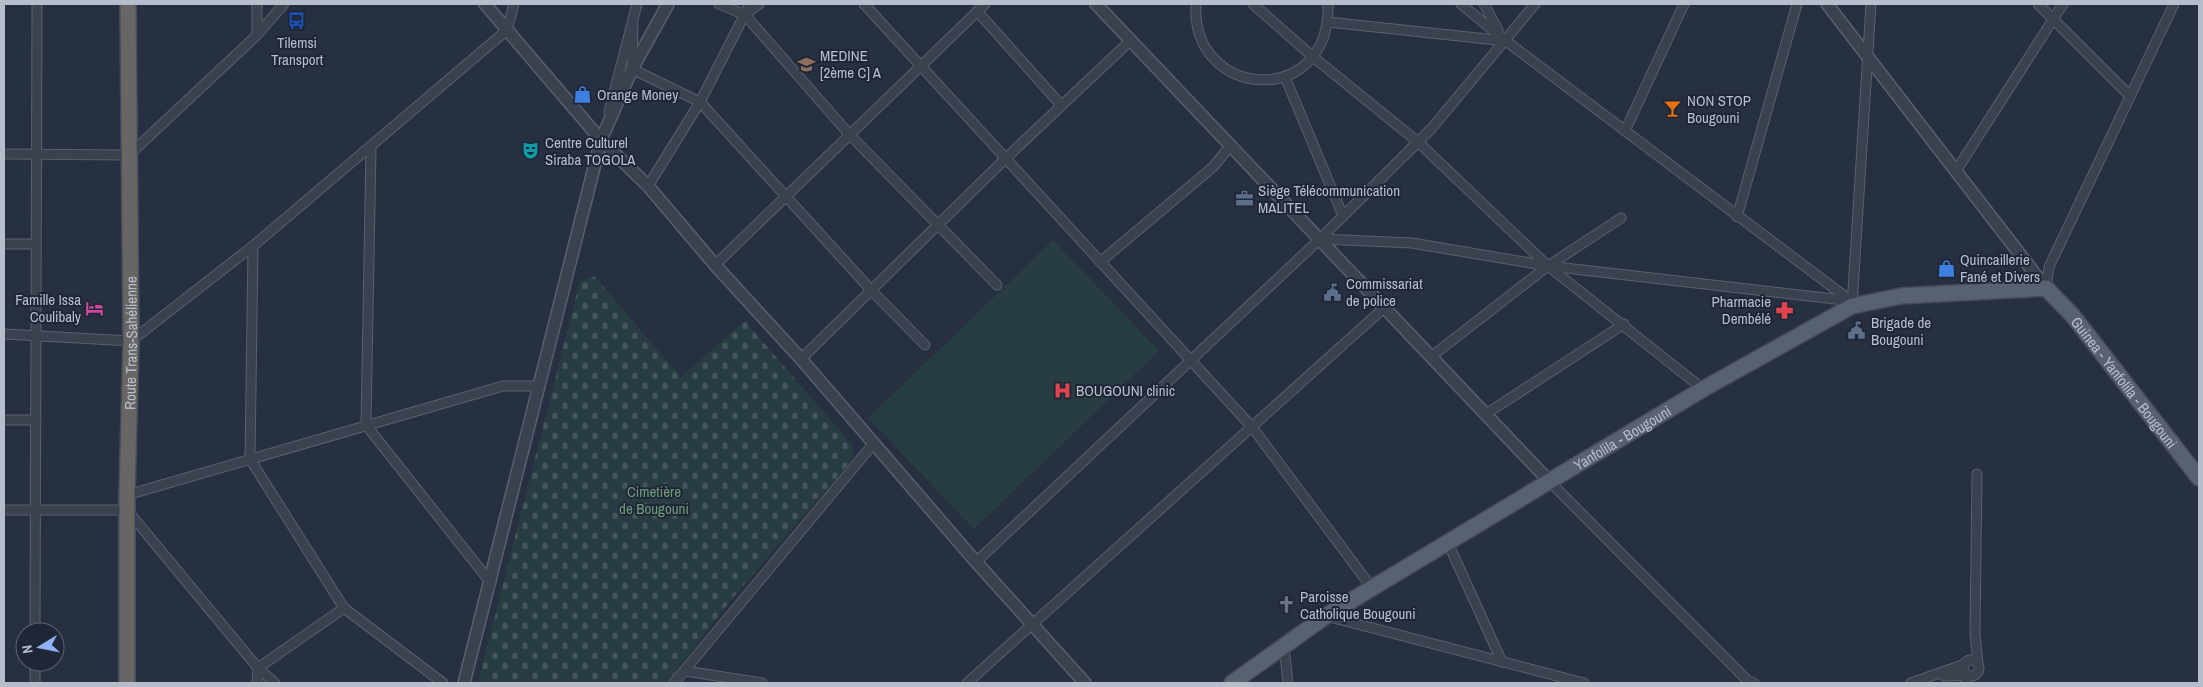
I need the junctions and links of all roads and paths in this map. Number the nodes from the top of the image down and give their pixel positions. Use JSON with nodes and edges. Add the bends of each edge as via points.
{"nodes":[{"id":1,"x":37,"y":4,"type":"edge"},
{"id":2,"x":128,"y":4,"type":"edge"},
{"id":3,"x":257,"y":4,"type":"edge"},
{"id":4,"x":284,"y":4,"type":"edge"},
{"id":5,"x":485,"y":4,"type":"edge"},
{"id":6,"x":514,"y":4,"type":"edge"},
{"id":7,"x":637,"y":4,"type":"edge"},
{"id":8,"x":668,"y":4,"type":"edge"},
{"id":9,"x":719,"y":4,"type":"edge"},
{"id":10,"x":750,"y":4,"type":"edge"},
{"id":11,"x":759,"y":4,"type":"edge"},
{"id":12,"x":864,"y":4,"type":"edge"},
{"id":13,"x":985,"y":4,"type":"edge"},
{"id":14,"x":1096,"y":4,"type":"edge"},
{"id":15,"x":1196,"y":4,"type":"edge"},
{"id":16,"x":1252,"y":4,"type":"edge"},
{"id":17,"x":1328,"y":4,"type":"edge"},
{"id":18,"x":1461,"y":4,"type":"edge"},
{"id":19,"x":1484,"y":4,"type":"edge"},
{"id":20,"x":1535,"y":4,"type":"edge"},
{"id":21,"x":1684,"y":4,"type":"edge"},
{"id":22,"x":1797,"y":4,"type":"edge"},
{"id":23,"x":1827,"y":4,"type":"edge"},
{"id":24,"x":1871,"y":4,"type":"edge"},
{"id":25,"x":2038,"y":4,"type":"edge"},
{"id":26,"x":2063,"y":4,"type":"edge"},
{"id":27,"x":2174,"y":4,"type":"edge"},
{"id":28,"x":978,"y":11,"type":"junction"},
{"id":29,"x":745,"y":15,"type":"junction"},
{"id":30,"x":2053,"y":20,"type":"junction"},
{"id":31,"x":1328,"y":22,"type":"junction"},
{"id":32,"x":633,"y":23,"type":"junction"},
{"id":33,"x":507,"y":30,"type":"junction"},
{"id":34,"x":257,"y":35,"type":"junction"},
{"id":35,"x":1503,"y":38,"type":"junction"},
{"id":36,"x":1130,"y":40,"type":"junction"},
{"id":37,"x":1312,"y":56,"type":"junction"},
{"id":38,"x":1867,"y":56,"type":"junction"},
{"id":39,"x":919,"y":66,"type":"junction"},
{"id":40,"x":632,"y":69,"type":"junction"},
{"id":41,"x":1285,"y":77,"type":"junction"},
{"id":42,"x":2130,"y":96,"type":"junction"},
{"id":43,"x":700,"y":102,"type":"junction"},
{"id":44,"x":1061,"y":106,"type":"junction"},
{"id":45,"x":1625,"y":131,"type":"junction"},
{"id":46,"x":849,"y":134,"type":"junction"},
{"id":47,"x":601,"y":140,"type":"junction"},
{"id":48,"x":1418,"y":142,"type":"junction"},
{"id":49,"x":1231,"y":145,"type":"junction"},
{"id":50,"x":371,"y":146,"type":"junction"},
{"id":51,"x":4,"y":154,"type":"edge"},
{"id":52,"x":37,"y":154,"type":"junction"},
{"id":53,"x":129,"y":155,"type":"junction"},
{"id":54,"x":1005,"y":159,"type":"junction"},
{"id":55,"x":1956,"y":171,"type":"junction"},
{"id":56,"x":648,"y":186,"type":"junction"},
{"id":57,"x":786,"y":196,"type":"junction"},
{"id":58,"x":1343,"y":216,"type":"junction"},
{"id":59,"x":1737,"y":217,"type":"junction"},
{"id":60,"x":1621,"y":218,"type":"dead end"},
{"id":61,"x":939,"y":226,"type":"junction"},
{"id":62,"x":1320,"y":239,"type":"junction"},
{"id":63,"x":4,"y":244,"type":"edge"},
{"id":64,"x":36,"y":244,"type":"junction"},
{"id":65,"x":253,"y":246,"type":"junction"},
{"id":66,"x":1100,"y":262,"type":"junction"},
{"id":67,"x":714,"y":265,"type":"junction"},
{"id":68,"x":1548,"y":266,"type":"junction"},
{"id":69,"x":997,"y":285,"type":"dead end"},
{"id":70,"x":2046,"y":288,"type":"junction"},
{"id":71,"x":872,"y":291,"type":"junction"},
{"id":72,"x":1852,"y":303,"type":"junction"},
{"id":73,"x":1385,"y":307,"type":"junction"},
{"id":74,"x":1624,"y":324,"type":"junction"},
{"id":75,"x":4,"y":334,"type":"edge"},
{"id":76,"x":36,"y":334,"type":"junction"},
{"id":77,"x":131,"y":342,"type":"junction"},
{"id":78,"x":925,"y":345,"type":"dead end"},
{"id":79,"x":1432,"y":356,"type":"junction"},
{"id":80,"x":802,"y":359,"type":"junction"},
{"id":81,"x":1190,"y":361,"type":"junction"},
{"id":82,"x":539,"y":386,"type":"junction"},
{"id":83,"x":1703,"y":389,"type":"junction"},
{"id":84,"x":1486,"y":414,"type":"junction"},
{"id":85,"x":4,"y":420,"type":"edge"},
{"id":86,"x":36,"y":420,"type":"junction"},
{"id":87,"x":366,"y":425,"type":"junction"},
{"id":88,"x":1252,"y":427,"type":"junction"},
{"id":89,"x":874,"y":443,"type":"junction"},
{"id":90,"x":250,"y":459,"type":"junction"},
{"id":91,"x":1977,"y":474,"type":"dead end"},
{"id":92,"x":2199,"y":478,"type":"edge"},
{"id":93,"x":1550,"y":482,"type":"junction"},
{"id":94,"x":127,"y":495,"type":"junction"},
{"id":95,"x":4,"y":510,"type":"edge"},
{"id":96,"x":35,"y":510,"type":"junction"},
{"id":97,"x":127,"y":510,"type":"junction"},
{"id":98,"x":1448,"y":543,"type":"junction"},
{"id":99,"x":976,"y":562,"type":"junction"},
{"id":100,"x":491,"y":583,"type":"junction"},
{"id":101,"x":1372,"y":588,"type":"junction"},
{"id":102,"x":344,"y":608,"type":"junction"},
{"id":103,"x":1326,"y":616,"type":"junction"},
{"id":104,"x":35,"y":622,"type":"edge"},
{"id":105,"x":1032,"y":625,"type":"junction"},
{"id":106,"x":1975,"y":633,"type":"junction"},
{"id":107,"x":1284,"y":646,"type":"junction"},
{"id":108,"x":1502,"y":662,"type":"junction"},
{"id":109,"x":1966,"y":663,"type":"junction"},
{"id":110,"x":258,"y":668,"type":"junction"},
{"id":111,"x":1978,"y":668,"type":"junction"},
{"id":112,"x":685,"y":671,"type":"junction"},
{"id":113,"x":1936,"y":676,"type":"junction"},
{"id":114,"x":1966,"y":679,"type":"edge"},
{"id":115,"x":127,"y":683,"type":"edge"},
{"id":116,"x":257,"y":683,"type":"edge"},
{"id":117,"x":275,"y":683,"type":"edge"},
{"id":118,"x":443,"y":683,"type":"edge"},
{"id":119,"x":464,"y":683,"type":"edge"},
{"id":120,"x":674,"y":683,"type":"edge"},
{"id":121,"x":762,"y":683,"type":"edge"},
{"id":122,"x":967,"y":683,"type":"edge"},
{"id":123,"x":1085,"y":683,"type":"edge"},
{"id":124,"x":1232,"y":683,"type":"edge"},
{"id":125,"x":1288,"y":683,"type":"edge"},
{"id":126,"x":1584,"y":683,"type":"edge"},
{"id":127,"x":1754,"y":683,"type":"edge"},
{"id":128,"x":1911,"y":683,"type":"edge"},
{"id":129,"x":1973,"y":683,"type":"edge"}],
"edges":[{"from":1,"to":52,"type":"street"},
{"from":2,"to":53,"type":"highway","name":"Route Trans-Sahélienne"},
{"from":3,"to":34,"type":"street"},
{"from":4,"to":34,"type":"street"},
{"from":5,"to":33,"type":"street"},
{"from":6,"to":33,"type":"street"},
{"from":7,"to":32,"type":"street"},
{"from":8,"to":40,"type":"street"},
{"from":9,"to":29,"type":"street"},
{"from":10,"to":29,"type":"street"},
{"from":11,"to":29,"type":"street"},
{"from":12,"to":39,"type":"street"},
{"from":13,"to":28,"type":"street"},
{"from":14,"to":36,"type":"street"},
{"from":15,"to":41,"type":"street","via":[[1199,36],[1217,63],[1243,78],[1264,81]]},
{"from":16,"to":37,"type":"street"},
{"from":17,"to":31,"type":"street"},
{"from":18,"to":35,"type":"street"},
{"from":19,"to":35,"type":"street"},
{"from":20,"to":35,"type":"street"},
{"from":21,"to":45,"type":"street"},
{"from":22,"to":59,"type":"street"},
{"from":23,"to":38,"type":"street"},
{"from":24,"to":38,"type":"street"},
{"from":25,"to":30,"type":"street"},
{"from":26,"to":30,"type":"street"},
{"from":27,"to":42,"type":"street"},
{"from":28,"to":39,"type":"street"},
{"from":28,"to":44,"type":"street"},
{"from":29,"to":43,"type":"street"},
{"from":29,"to":46,"type":"street"},
{"from":30,"to":42,"type":"street"},
{"from":30,"to":55,"type":"street"},
{"from":31,"to":35,"type":"street"},
{"from":31,"to":37,"type":"street","via":[[1322,43]]},
{"from":32,"to":40,"type":"street"},
{"from":32,"to":47,"type":"street"},
{"from":33,"to":47,"type":"street"},
{"from":33,"to":50,"type":"street"},
{"from":34,"to":53,"type":"street"},
{"from":35,"to":45,"type":"street"},
{"from":35,"to":48,"type":"street"},
{"from":36,"to":44,"type":"street"},
{"from":36,"to":49,"type":"street"},
{"from":37,"to":41,"type":"street","via":[[1304,66]]},
{"from":37,"to":48,"type":"street"},
{"from":38,"to":55,"type":"street"},
{"from":38,"to":72,"type":"street"},
{"from":39,"to":46,"type":"street"},
{"from":39,"to":54,"type":"street"},
{"from":40,"to":43,"type":"street"},
{"from":40,"to":47,"type":"street"},
{"from":41,"to":58,"type":"street"},
{"from":42,"to":70,"type":"street","via":[[2049,267]]},
{"from":43,"to":56,"type":"street"},
{"from":43,"to":57,"type":"street"},
{"from":44,"to":54,"type":"street"},
{"from":45,"to":59,"type":"street"},
{"from":46,"to":57,"type":"street"},
{"from":46,"to":61,"type":"street"},
{"from":47,"to":56,"type":"street"},
{"from":47,"to":82,"type":"street"},
{"from":48,"to":58,"type":"street"},
{"from":48,"to":68,"type":"street"},
{"from":49,"to":62,"type":"street"},
{"from":49,"to":66,"type":"street","via":[[1213,167]]},
{"from":50,"to":65,"type":"street"},
{"from":50,"to":87,"type":"street"},
{"from":51,"to":52,"type":"street"},
{"from":52,"to":53,"type":"street"},
{"from":52,"to":64,"type":"street"},
{"from":53,"to":77,"type":"highway","name":"Route Trans-Sahélienne"},
{"from":54,"to":61,"type":"street"},
{"from":54,"to":66,"type":"street"},
{"from":55,"to":70,"type":"street"},
{"from":56,"to":67,"type":"street"},
{"from":57,"to":67,"type":"street"},
{"from":57,"to":71,"type":"street"},
{"from":58,"to":62,"type":"street"},
{"from":59,"to":72,"type":"street"},
{"from":60,"to":68,"type":"street"},
{"from":61,"to":69,"type":"street"},
{"from":61,"to":71,"type":"street"},
{"from":62,"to":68,"type":"street","via":[[1412,243]]},
{"from":62,"to":73,"type":"street"},
{"from":62,"to":81,"type":"street"},
{"from":63,"to":64,"type":"street"},
{"from":64,"to":76,"type":"street"},
{"from":65,"to":77,"type":"street"},
{"from":65,"to":90,"type":"street"},
{"from":66,"to":81,"type":"street"},
{"from":67,"to":80,"type":"street"},
{"from":68,"to":72,"type":"street"},
{"from":68,"to":74,"type":"street"},
{"from":68,"to":79,"type":"street"},
{"from":70,"to":72,"type":"main road","name":"Yanfolila - Bougouni","via":[[1901,296]]},
{"from":70,"to":92,"type":"main road","name":"Guinea - Yanfolila - Bougouni","via":[[2073,316]]},
{"from":71,"to":78,"type":"street"},
{"from":71,"to":80,"type":"street"},
{"from":72,"to":83,"type":"main road","name":"Yanfolila - Bougouni"},
{"from":73,"to":79,"type":"street"},
{"from":73,"to":88,"type":"street"},
{"from":74,"to":83,"type":"street"},
{"from":74,"to":84,"type":"street"},
{"from":75,"to":76,"type":"street"},
{"from":76,"to":77,"type":"street"},
{"from":76,"to":86,"type":"street"},
{"from":77,"to":94,"type":"highway","name":"Route Trans-Sahélienne"},
{"from":79,"to":84,"type":"street"},
{"from":80,"to":89,"type":"street"},
{"from":81,"to":88,"type":"street"},
{"from":81,"to":99,"type":"street"},
{"from":82,"to":87,"type":"street","via":[[503,386]]},
{"from":82,"to":100,"type":"street"},
{"from":83,"to":93,"type":"main road","name":"Yanfolila - Bougouni"},
{"from":84,"to":93,"type":"street"},
{"from":85,"to":86,"type":"street"},
{"from":86,"to":96,"type":"street"},
{"from":87,"to":90,"type":"street"},
{"from":87,"to":100,"type":"street"},
{"from":88,"to":101,"type":"street"},
{"from":88,"to":105,"type":"street"},
{"from":89,"to":99,"type":"street"},
{"from":89,"to":112,"type":"street"},
{"from":90,"to":94,"type":"street"},
{"from":90,"to":102,"type":"street"},
{"from":91,"to":106,"type":"street"},
{"from":93,"to":98,"type":"main road","name":"Yanfolila - Bougouni"},
{"from":93,"to":127,"type":"street","via":[[1740,673]]},
{"from":94,"to":97,"type":"highway","name":"Route Trans-Sahélienne"},
{"from":95,"to":96,"type":"street"},
{"from":96,"to":97,"type":"street"},
{"from":96,"to":104,"type":"street"},
{"from":97,"to":110,"type":"street"},
{"from":97,"to":115,"type":"highway","name":"Route Trans-Sahélienne"},
{"from":98,"to":101,"type":"main road","name":"Yanfolila - Bougouni"},
{"from":98,"to":108,"type":"street"},
{"from":99,"to":105,"type":"street"},
{"from":100,"to":119,"type":"street"},
{"from":101,"to":103,"type":"main road","name":"Yanfolila - Bougouni"},
{"from":102,"to":110,"type":"street"},
{"from":102,"to":118,"type":"street"},
{"from":103,"to":107,"type":"main road","name":"Yanfolila - Bougouni"},
{"from":103,"to":108,"type":"street"},
{"from":105,"to":122,"type":"street"},
{"from":105,"to":123,"type":"street"},
{"from":106,"to":109,"type":"street"},
{"from":106,"to":111,"type":"street"},
{"from":107,"to":124,"type":"main road","name":"Yanfolila - Bougouni"},
{"from":107,"to":125,"type":"street"},
{"from":108,"to":126,"type":"street"},
{"from":109,"to":111,"type":"street","via":[[1973,661]]},
{"from":109,"to":113,"type":"street"},
{"from":109,"to":114,"type":"street"},
{"from":110,"to":116,"type":"street"},
{"from":110,"to":117,"type":"street"},
{"from":111,"to":114,"type":"street","via":[[1973,676]]},
{"from":111,"to":129,"type":"street"},
{"from":112,"to":120,"type":"street"},
{"from":112,"to":121,"type":"street"},
{"from":113,"to":114,"type":"street"},
{"from":113,"to":128,"type":"street"}]}
